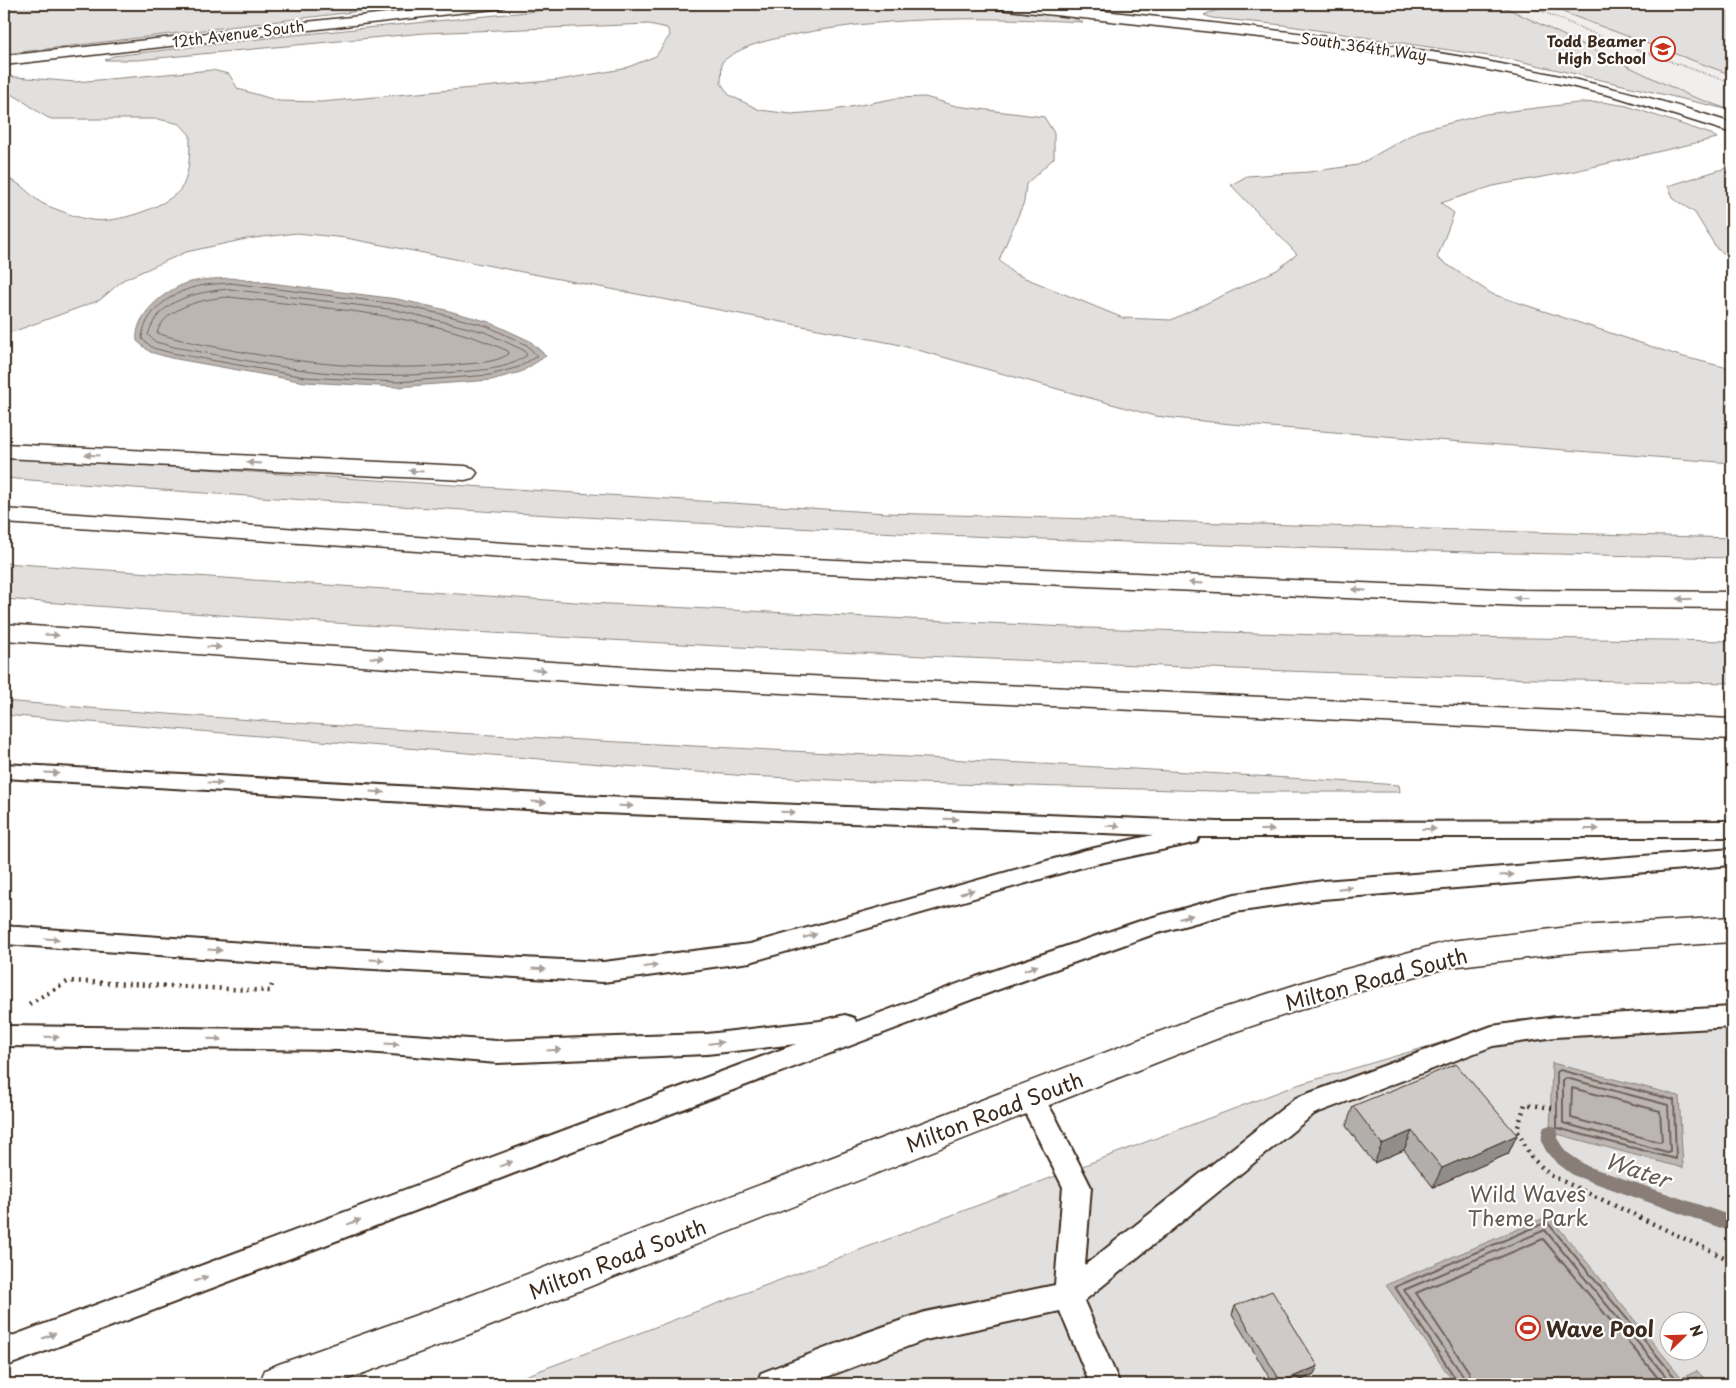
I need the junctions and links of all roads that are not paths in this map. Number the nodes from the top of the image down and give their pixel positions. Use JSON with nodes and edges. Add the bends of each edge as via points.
{"nodes":[{"id":1,"x":502,"y":4,"type":"edge"},
{"id":2,"x":989,"y":4,"type":"edge"},
{"id":3,"x":4,"y":61,"type":"edge"},
{"id":4,"x":1732,"y":128,"type":"edge"},
{"id":5,"x":4,"y":451,"type":"edge"},
{"id":6,"x":465,"y":473,"type":"dead end"},
{"id":7,"x":4,"y":516,"type":"edge"},
{"id":8,"x":1732,"y":600,"type":"edge"},
{"id":9,"x":4,"y":632,"type":"edge"},
{"id":10,"x":1732,"y":729,"type":"edge"},
{"id":11,"x":4,"y":771,"type":"edge"},
{"id":12,"x":1732,"y":829,"type":"edge"},
{"id":13,"x":1218,"y":830,"type":"junction"},
{"id":14,"x":1732,"y":857,"type":"edge"},
{"id":15,"x":1732,"y":929,"type":"edge"},
{"id":16,"x":4,"y":935,"type":"edge"},
{"id":17,"x":986,"y":984,"type":"junction"},
{"id":18,"x":1732,"y":1017,"type":"edge"},
{"id":19,"x":4,"y":1036,"type":"edge"},
{"id":20,"x":1030,"y":1097,"type":"junction"},
{"id":21,"x":1068,"y":1296,"type":"junction"},
{"id":22,"x":4,"y":1353,"type":"edge"},
{"id":23,"x":278,"y":1384,"type":"edge"},
{"id":24,"x":772,"y":1384,"type":"edge"},
{"id":25,"x":1105,"y":1384,"type":"edge"}],
"edges":[{"from":1,"to":3,"type":"main road","name":"12th Avenue South"},
{"from":2,"to":4,"type":"main road","name":"South 364th Way","via":[[1347,43],[1486,63],[1647,100]]},
{"from":6,"to":5,"type":"main road","one_way":true},
{"from":8,"to":7,"type":"main road","one_way":true,"via":[[1521,598],[620,558]]},
{"from":9,"to":10,"type":"main road","one_way":true,"via":[[638,677]]},
{"from":11,"to":13,"type":"lane","one_way":true,"via":[[577,804]]},
{"from":13,"to":12,"type":"lane","one_way":true},
{"from":16,"to":13,"type":"lane","one_way":true,"via":[[603,972],[750,953],[1086,858]]},
{"from":17,"to":14,"type":"lane","one_way":true,"via":[[1151,926],[1235,903],[1323,890]]},
{"from":15,"to":20,"type":"main road","name":"Milton Road South","via":[[1578,939],[1450,954],[1332,986],[1223,1022]]},
{"from":19,"to":17,"type":"lane","one_way":true,"via":[[343,1040],[497,1052],[707,1044],[820,1032],[906,1010]]},
{"from":22,"to":17,"type":"lane","one_way":true},
{"from":18,"to":21,"type":"lane","via":[[1555,1027],[1492,1036],[1305,1106]]},
{"from":20,"to":21,"type":"lane","via":[[1077,1187]]},
{"from":20,"to":23,"type":"main road","name":"Milton Road South","via":[[470,1316]]},
{"from":21,"to":24,"type":"lane","via":[[925,1326]]},
{"from":21,"to":25,"type":"lane"}]}
